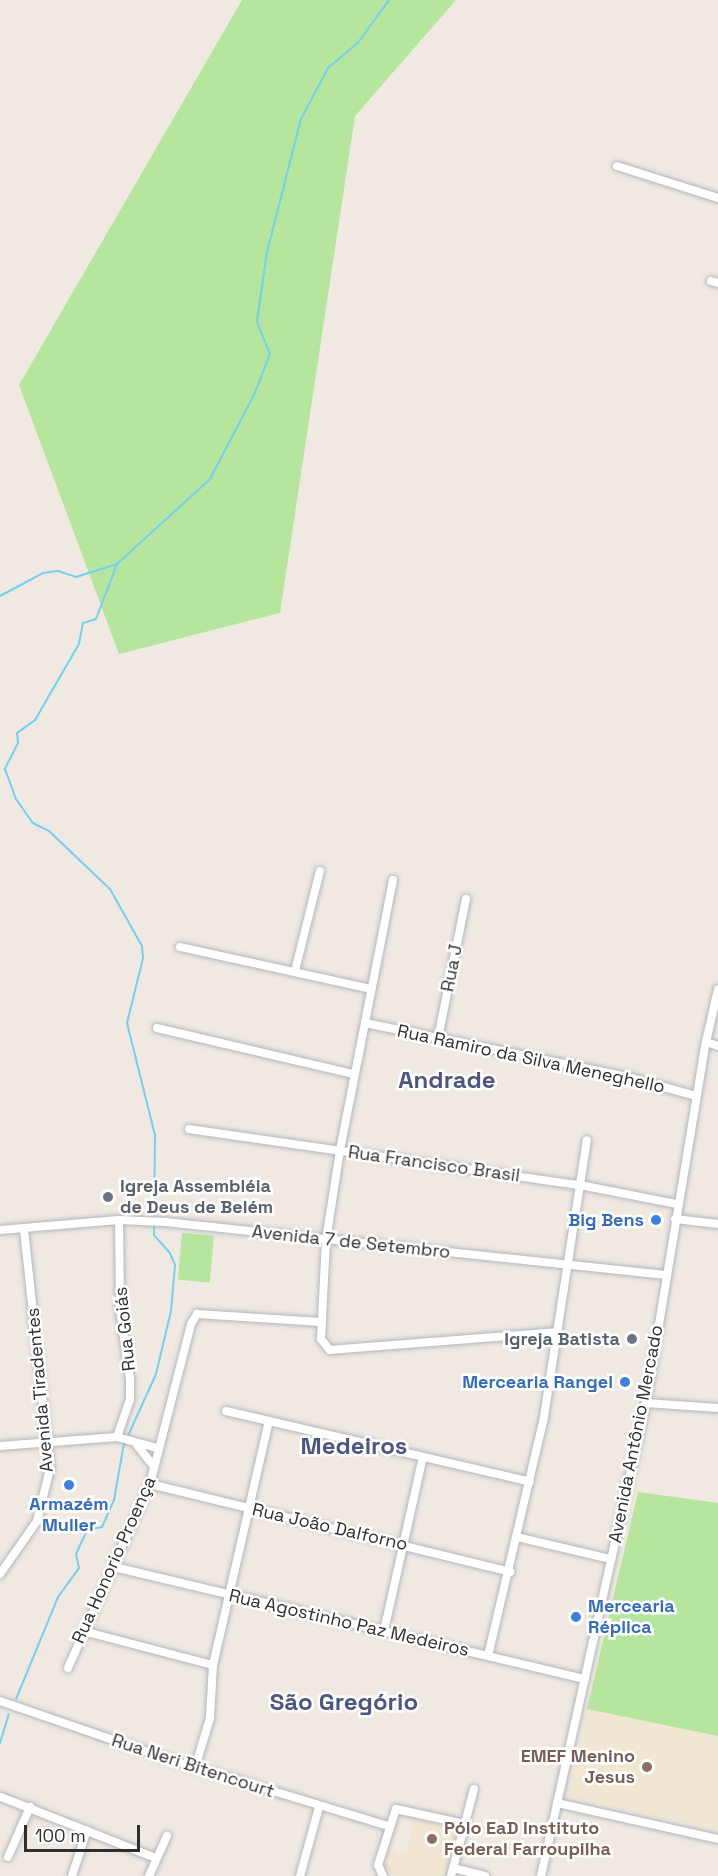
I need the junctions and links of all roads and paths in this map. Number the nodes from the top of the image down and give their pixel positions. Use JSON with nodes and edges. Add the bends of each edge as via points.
{"nodes":[{"id":1,"x":617,"y":165,"type":"dead end"},
{"id":2,"x":718,"y":198,"type":"edge"},
{"id":3,"x":320,"y":871,"type":"dead end"},
{"id":4,"x":393,"y":880,"type":"dead end"},
{"id":5,"x":466,"y":899,"type":"dead end"},
{"id":6,"x":180,"y":947,"type":"dead end"},
{"id":7,"x":295,"y":971,"type":"junction"},
{"id":8,"x":371,"y":989,"type":"junction"},
{"id":9,"x":718,"y":989,"type":"edge"},
{"id":10,"x":365,"y":1023,"type":"junction"},
{"id":11,"x":157,"y":1028,"type":"dead end"},
{"id":12,"x":438,"y":1038,"type":"junction"},
{"id":13,"x":706,"y":1042,"type":"junction"},
{"id":14,"x":718,"y":1046,"type":"edge"},
{"id":15,"x":353,"y":1074,"type":"junction"},
{"id":16,"x":696,"y":1096,"type":"junction"},
{"id":17,"x":189,"y":1129,"type":"dead end"},
{"id":18,"x":587,"y":1140,"type":"dead end"},
{"id":19,"x":340,"y":1150,"type":"junction"},
{"id":20,"x":580,"y":1185,"type":"junction"},
{"id":21,"x":677,"y":1204,"type":"junction"},
{"id":22,"x":675,"y":1219,"type":"junction"},
{"id":23,"x":119,"y":1220,"type":"junction"},
{"id":24,"x":718,"y":1224,"type":"edge"},
{"id":25,"x":24,"y":1228,"type":"junction"},
{"id":26,"x":0,"y":1230,"type":"edge"},
{"id":27,"x":326,"y":1240,"type":"junction"},
{"id":28,"x":568,"y":1264,"type":"junction"},
{"id":29,"x":666,"y":1275,"type":"junction"},
{"id":30,"x":321,"y":1322,"type":"junction"},
{"id":31,"x":558,"y":1332,"type":"junction"},
{"id":32,"x":646,"y":1403,"type":"junction"},
{"id":33,"x":718,"y":1408,"type":"edge"},
{"id":34,"x":226,"y":1411,"type":"dead end"},
{"id":35,"x":269,"y":1421,"type":"junction"},
{"id":36,"x":120,"y":1438,"type":"junction"},
{"id":37,"x":47,"y":1443,"type":"junction"},
{"id":38,"x":137,"y":1445,"type":"junction"},
{"id":39,"x":0,"y":1446,"type":"edge"},
{"id":40,"x":157,"y":1448,"type":"junction"},
{"id":41,"x":423,"y":1457,"type":"junction"},
{"id":42,"x":154,"y":1467,"type":"junction"},
{"id":43,"x":530,"y":1482,"type":"junction"},
{"id":44,"x":150,"y":1484,"type":"junction"},
{"id":45,"x":251,"y":1509,"type":"junction"},
{"id":46,"x":518,"y":1537,"type":"junction"},
{"id":47,"x":404,"y":1544,"type":"junction"},
{"id":48,"x":611,"y":1559,"type":"junction"},
{"id":49,"x":114,"y":1567,"type":"junction"},
{"id":50,"x":510,"y":1572,"type":"junction"},
{"id":51,"x":0,"y":1574,"type":"edge"},
{"id":52,"x":229,"y":1595,"type":"junction"},
{"id":53,"x":83,"y":1631,"type":"junction"},
{"id":54,"x":384,"y":1631,"type":"junction"},
{"id":55,"x":488,"y":1656,"type":"junction"},
{"id":56,"x":213,"y":1665,"type":"junction"},
{"id":57,"x":68,"y":1668,"type":"dead end"},
{"id":58,"x":585,"y":1679,"type":"junction"},
{"id":59,"x":0,"y":1701,"type":"edge"},
{"id":60,"x":195,"y":1768,"type":"junction"},
{"id":61,"x":474,"y":1789,"type":"dead end"},
{"id":62,"x":1,"y":1797,"type":"edge"},
{"id":63,"x":557,"y":1803,"type":"junction"},
{"id":64,"x":319,"y":1807,"type":"junction"},
{"id":65,"x":30,"y":1808,"type":"junction"},
{"id":66,"x":464,"y":1824,"type":"junction"},
{"id":67,"x":388,"y":1826,"type":"junction"},
{"id":68,"x":87,"y":1830,"type":"junction"},
{"id":69,"x":167,"y":1836,"type":"dead end"},
{"id":70,"x":718,"y":1839,"type":"edge"},
{"id":71,"x":8,"y":1857,"type":"dead end"},
{"id":72,"x":156,"y":1858,"type":"junction"},
{"id":73,"x":452,"y":1872,"type":"edge"},
{"id":74,"x":72,"y":1876,"type":"edge"},
{"id":75,"x":148,"y":1876,"type":"edge"},
{"id":76,"x":300,"y":1876,"type":"edge"},
{"id":77,"x":383,"y":1876,"type":"edge"},
{"id":78,"x":485,"y":1876,"type":"edge"},
{"id":79,"x":541,"y":1876,"type":"edge"}],
"edges":[{"from":1,"to":2,"type":"street"},
{"from":3,"to":7,"type":"street"},
{"from":4,"to":8,"type":"street"},
{"from":5,"to":12,"type":"street","name":"Rua J"},
{"from":6,"to":7,"type":"street"},
{"from":7,"to":8,"type":"street"},
{"from":8,"to":10,"type":"street"},
{"from":9,"to":13,"type":"street","name":"Avenida Antônio Mercado"},
{"from":10,"to":12,"type":"street","name":"Rua Ramiro da Silva Meneghello"},
{"from":10,"to":15,"type":"street"},
{"from":11,"to":15,"type":"street"},
{"from":12,"to":16,"type":"street","name":"Rua Ramiro da Silva Meneghello","via":[[628,1077]]},
{"from":13,"to":14,"type":"street"},
{"from":13,"to":16,"type":"street","name":"Avenida Antônio Mercado"},
{"from":15,"to":19,"type":"street"},
{"from":16,"to":21,"type":"street","name":"Avenida Antônio Mercado"},
{"from":17,"to":19,"type":"street","name":"Rua Francisco Brasil"},
{"from":18,"to":20,"type":"street"},
{"from":19,"to":20,"type":"street","name":"Rua Francisco Brasil"},
{"from":19,"to":27,"type":"street"},
{"from":20,"to":21,"type":"street","name":"Rua Francisco Brasil"},
{"from":20,"to":28,"type":"street"},
{"from":21,"to":22,"type":"street","name":"Avenida Antônio Mercado"},
{"from":22,"to":24,"type":"street"},
{"from":22,"to":29,"type":"street","name":"Avenida Antônio Mercado"},
{"from":23,"to":25,"type":"street","name":"Avenida 7 de Setembro"},
{"from":23,"to":27,"type":"street","name":"Avenida 7 de Setembro"},
{"from":23,"to":36,"type":"street","name":"Rua Goiás","via":[[120,1310],[130,1379],[130,1400]]},
{"from":25,"to":26,"type":"street","name":"Avenida 7 de Setembro"},
{"from":25,"to":37,"type":"street","name":"Avenida Tiradentes"},
{"from":27,"to":28,"type":"street","name":"Avenida 7 de Setembro"},
{"from":27,"to":30,"type":"street"},
{"from":28,"to":29,"type":"street","name":"Avenida 7 de Setembro"},
{"from":28,"to":31,"type":"street"},
{"from":29,"to":32,"type":"street","name":"Avenida Antônio Mercado"},
{"from":30,"to":31,"type":"street","via":[[321,1339],[330,1350]]},
{"from":30,"to":40,"type":"street","name":"Rua Honorio Proença","via":[[197,1314],[190,1324]]},
{"from":31,"to":43,"type":"street"},
{"from":32,"to":33,"type":"street"},
{"from":32,"to":48,"type":"street","name":"Avenida Antônio Mercado"},
{"from":34,"to":35,"type":"street"},
{"from":35,"to":41,"type":"street"},
{"from":35,"to":45,"type":"street"},
{"from":36,"to":37,"type":"street"},
{"from":36,"to":38,"type":"street"},
{"from":37,"to":39,"type":"street"},
{"from":37,"to":51,"type":"street","name":"Avenida Tiradentes","via":[[50,1469],[37,1521]]},
{"from":38,"to":40,"type":"street"},
{"from":38,"to":42,"type":"street"},
{"from":40,"to":42,"type":"street","name":"Rua Honorio Proença"},
{"from":41,"to":43,"type":"street"},
{"from":41,"to":47,"type":"street"},
{"from":42,"to":44,"type":"street","name":"Rua Honorio Proença"},
{"from":43,"to":46,"type":"street"},
{"from":44,"to":45,"type":"street","name":"Rua João Dalforno"},
{"from":44,"to":49,"type":"street","name":"Rua Honorio Proença"},
{"from":45,"to":47,"type":"street","name":"Rua João Dalforno"},
{"from":45,"to":52,"type":"street"},
{"from":46,"to":48,"type":"street"},
{"from":46,"to":50,"type":"street"},
{"from":47,"to":50,"type":"street","name":"Rua João Dalforno"},
{"from":47,"to":54,"type":"street"},
{"from":48,"to":58,"type":"street","name":"Avenida Antônio Mercado"},
{"from":49,"to":52,"type":"street","name":"Rua Agostinho Paz Medeiros"},
{"from":49,"to":53,"type":"street","name":"Rua Honorio Proença"},
{"from":50,"to":55,"type":"street"},
{"from":52,"to":54,"type":"street","name":"Rua Agostinho Paz Medeiros"},
{"from":52,"to":56,"type":"street"},
{"from":53,"to":56,"type":"street"},
{"from":53,"to":57,"type":"street","name":"Rua Honorio Proença"},
{"from":54,"to":55,"type":"street","name":"Rua Agostinho Paz Medeiros"},
{"from":55,"to":58,"type":"street","name":"Rua Agostinho Paz Medeiros"},
{"from":56,"to":60,"type":"street","via":[[210,1718]]},
{"from":58,"to":63,"type":"street","name":"Avenida Antônio Mercado"},
{"from":59,"to":60,"type":"street","name":"Rua Neri Bitencourt"},
{"from":60,"to":64,"type":"street","name":"Rua Neri Bitencourt"},
{"from":61,"to":66,"type":"street"},
{"from":62,"to":65,"type":"street"},
{"from":63,"to":70,"type":"street"},
{"from":63,"to":79,"type":"street","name":"Avenida Antônio Mercado"},
{"from":64,"to":67,"type":"street","name":"Rua Neri Bitencourt"},
{"from":64,"to":76,"type":"street"},
{"from":65,"to":68,"type":"street"},
{"from":65,"to":71,"type":"street"},
{"from":66,"to":67,"type":"street","via":[[401,1808],[392,1812]]},
{"from":66,"to":73,"type":"street"},
{"from":67,"to":77,"type":"street","via":[[378,1865]]},
{"from":68,"to":72,"type":"street"},
{"from":68,"to":74,"type":"street"},
{"from":69,"to":72,"type":"street"},
{"from":72,"to":75,"type":"street"},
{"from":73,"to":78,"type":"street"}]}
